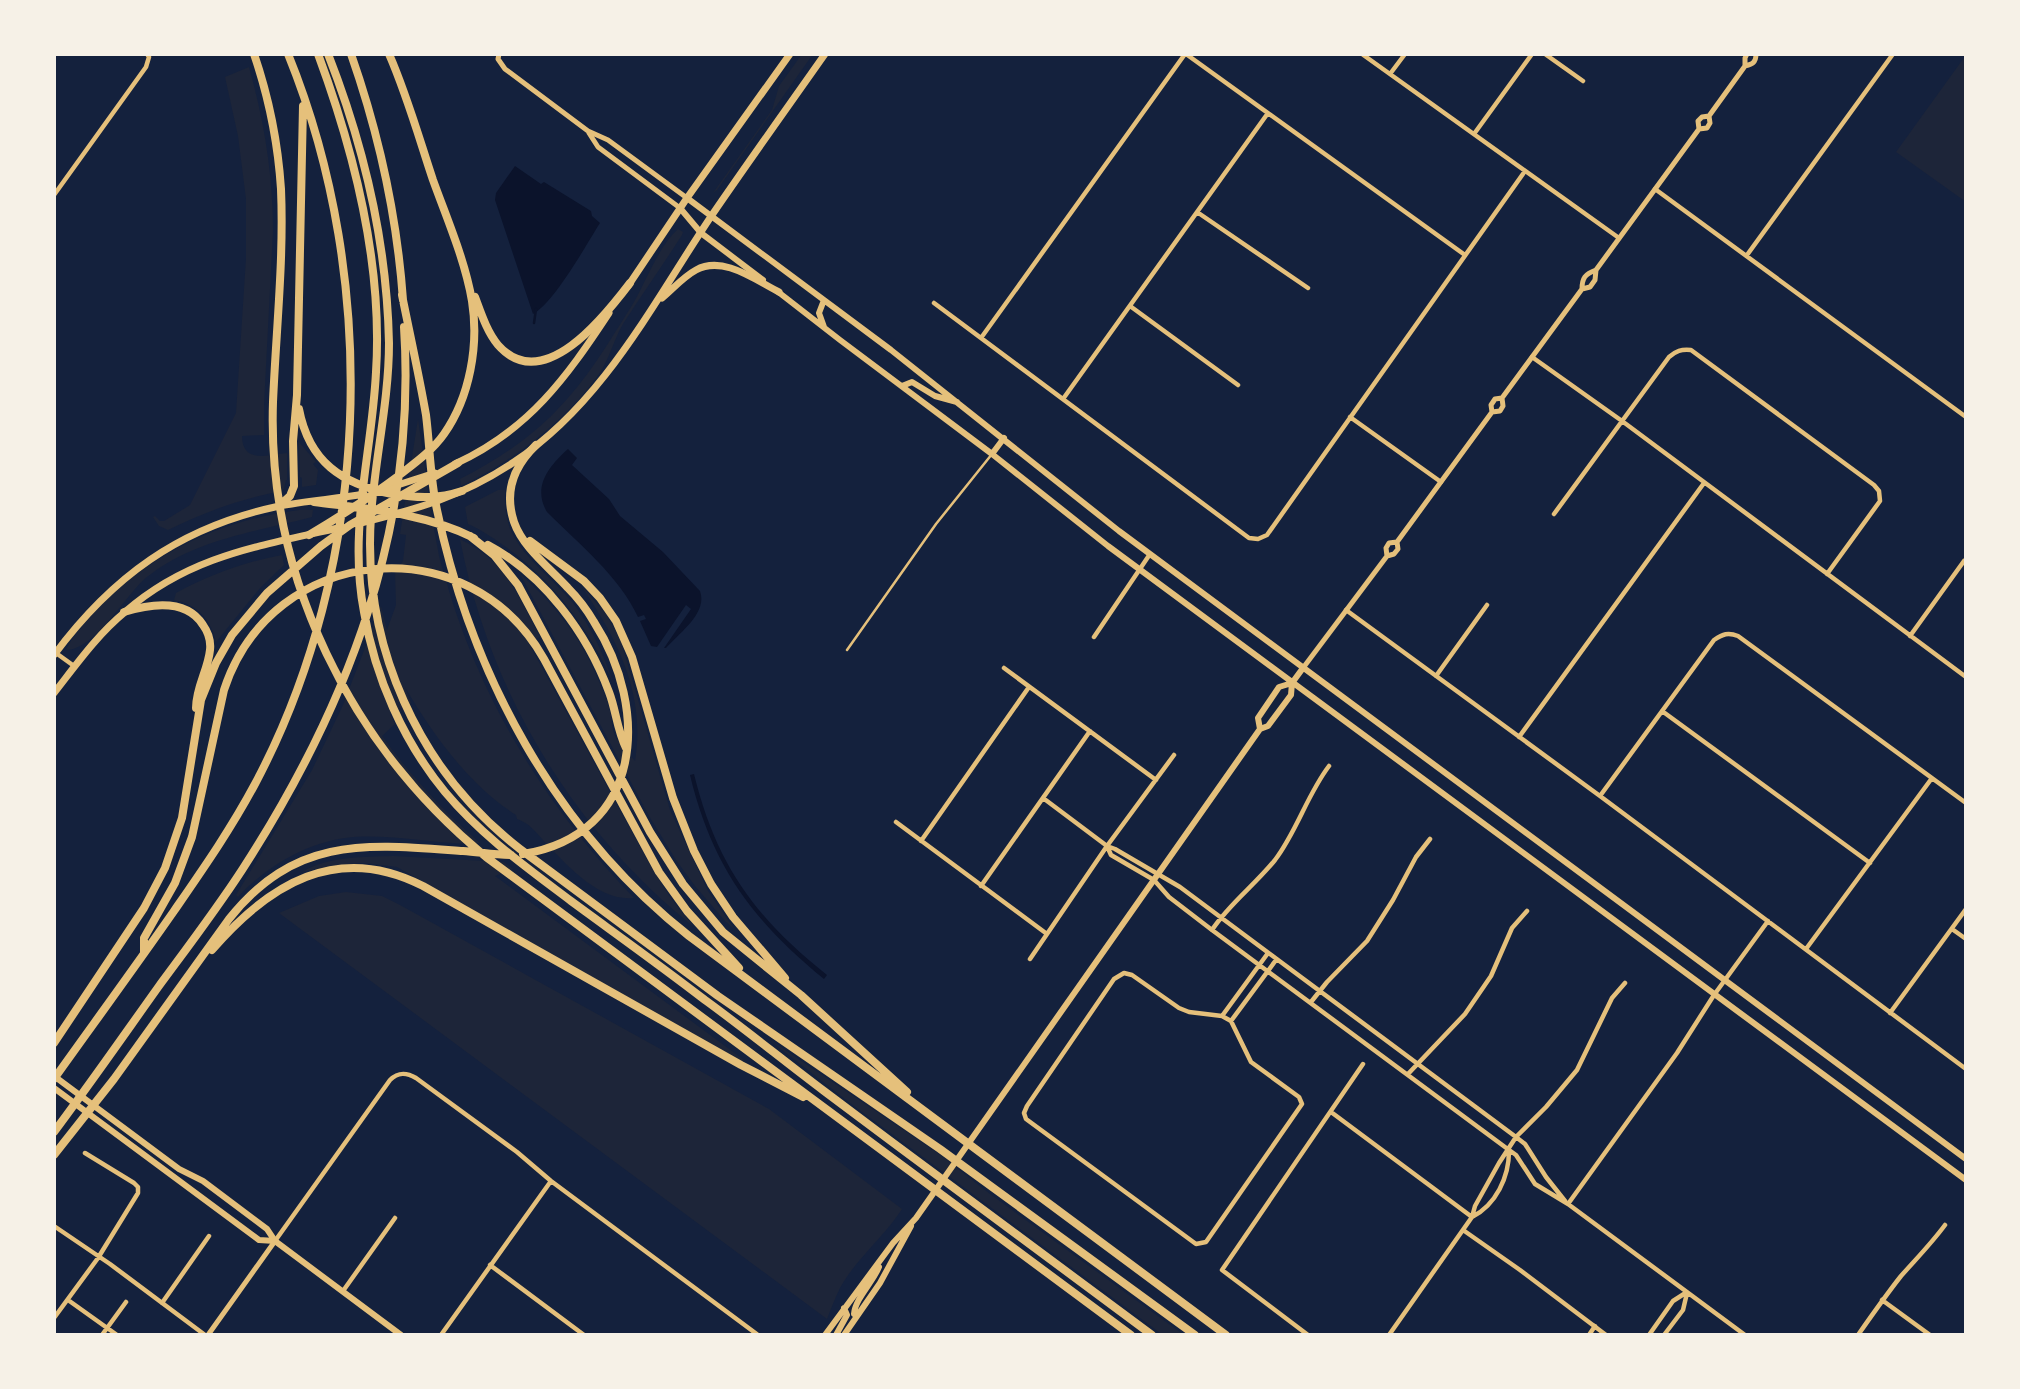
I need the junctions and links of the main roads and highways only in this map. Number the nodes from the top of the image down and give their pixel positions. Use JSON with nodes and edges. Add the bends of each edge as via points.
{"nodes":[{"id":1,"x":254,"y":54,"type":"edge"},
{"id":2,"x":288,"y":54,"type":"edge"},
{"id":3,"x":318,"y":54,"type":"edge"},
{"id":4,"x":328,"y":54,"type":"edge"},
{"id":5,"x":351,"y":54,"type":"edge"},
{"id":6,"x":389,"y":54,"type":"edge"},
{"id":7,"x":790,"y":54,"type":"edge"},
{"id":8,"x":825,"y":54,"type":"edge"},
{"id":9,"x":303,"y":96,"type":"junction"},
{"id":10,"x":684,"y":203,"type":"junction"},
{"id":11,"x":711,"y":216,"type":"junction"},
{"id":12,"x":701,"y":233,"type":"junction"},
{"id":13,"x":465,"y":275,"type":"junction"},
{"id":14,"x":629,"y":283,"type":"junction"},
{"id":15,"x":779,"y":292,"type":"junction"},
{"id":16,"x":402,"y":295,"type":"junction"},
{"id":17,"x":824,"y":300,"type":"junction"},
{"id":18,"x":653,"y":306,"type":"junction"},
{"id":19,"x":826,"y":330,"type":"junction"},
{"id":20,"x":902,"y":386,"type":"junction"},
{"id":21,"x":297,"y":395,"type":"junction"},
{"id":22,"x":959,"y":402,"type":"junction"},
{"id":23,"x":1004,"y":438,"type":"junction"},
{"id":24,"x":536,"y":445,"type":"junction"},
{"id":25,"x":992,"y":454,"type":"junction"},
{"id":26,"x":458,"y":463,"type":"junction"},
{"id":27,"x":379,"y":491,"type":"junction"},
{"id":28,"x":462,"y":491,"type":"junction"},
{"id":29,"x":403,"y":496,"type":"junction"},
{"id":30,"x":314,"y":502,"type":"junction"},
{"id":31,"x":279,"y":506,"type":"junction"},
{"id":32,"x":355,"y":507,"type":"junction"},
{"id":33,"x":376,"y":511,"type":"junction"},
{"id":34,"x":396,"y":514,"type":"junction"},
{"id":35,"x":350,"y":525,"type":"junction"},
{"id":36,"x":309,"y":535,"type":"junction"},
{"id":37,"x":522,"y":535,"type":"junction"},
{"id":38,"x":470,"y":536,"type":"junction"},
{"id":39,"x":124,"y":612,"type":"junction"},
{"id":40,"x":55,"y":653,"type":"edge"},
{"id":41,"x":1303,"y":667,"type":"junction"},
{"id":42,"x":1292,"y":683,"type":"junction"},
{"id":43,"x":54,"y":693,"type":"edge"},
{"id":44,"x":1261,"y":729,"type":"junction"},
{"id":45,"x":195,"y":739,"type":"junction"},
{"id":46,"x":627,"y":751,"type":"junction"},
{"id":47,"x":145,"y":953,"type":"junction"},
{"id":48,"x":752,"y":982,"type":"junction"},
{"id":49,"x":183,"y":984,"type":"junction"},
{"id":50,"x":801,"y":995,"type":"junction"},
{"id":51,"x":54,"y":1043,"type":"edge"},
{"id":52,"x":54,"y":1077,"type":"edge"},
{"id":53,"x":54,"y":1088,"type":"edge"},
{"id":54,"x":824,"y":1108,"type":"junction"},
{"id":55,"x":945,"y":1126,"type":"junction"},
{"id":56,"x":54,"y":1132,"type":"edge"},
{"id":57,"x":54,"y":1155,"type":"edge"},
{"id":58,"x":1966,"y":1158,"type":"edge"},
{"id":59,"x":1966,"y":1180,"type":"edge"},
{"id":60,"x":916,"y":1218,"type":"junction"},
{"id":61,"x":275,"y":1241,"type":"junction"},
{"id":62,"x":882,"y":1258,"type":"junction"},
{"id":63,"x":844,"y":1308,"type":"junction"},
{"id":64,"x":857,"y":1316,"type":"junction"},
{"id":65,"x":401,"y":1335,"type":"edge"},
{"id":66,"x":825,"y":1335,"type":"edge"},
{"id":67,"x":836,"y":1335,"type":"edge"},
{"id":68,"x":844,"y":1335,"type":"edge"},
{"id":69,"x":1131,"y":1335,"type":"edge"},
{"id":70,"x":1152,"y":1335,"type":"edge"},
{"id":71,"x":1195,"y":1335,"type":"edge"},
{"id":72,"x":1226,"y":1335,"type":"edge"}],
"edges":[{"from":1,"to":54,"type":"highway","via":[[273,124],[281,188],[274,431],[281,506],[303,597],[337,676],[377,743],[454,830]]},
{"from":2,"to":9,"type":"highway"},
{"from":3,"to":70,"type":"highway","via":[[356,180],[374,295],[376,372],[359,509],[360,586],[381,678],[421,758],[465,814],[502,849]]},
{"from":4,"to":71,"type":"highway","via":[[368,182],[386,293],[387,376],[371,507],[372,584],[393,676],[429,749],[450,780],[513,844]]},
{"from":5,"to":16,"type":"highway","via":[[389,191]]},
{"from":6,"to":13,"type":"highway"},
{"from":7,"to":10,"type":"main road"},
{"from":8,"to":11,"type":"main road"},
{"from":9,"to":21,"type":"highway"},
{"from":9,"to":47,"type":"highway","via":[[336,226],[348,321],[350,432],[338,536],[315,637],[276,741],[224,838]]},
{"from":10,"to":11,"type":"main road"},
{"from":10,"to":12,"type":"main road"},
{"from":10,"to":14,"type":"main road"},
{"from":11,"to":12,"type":"main road"},
{"from":11,"to":17,"type":"main road"},
{"from":12,"to":15,"type":"main road"},
{"from":12,"to":18,"type":"main road"},
{"from":13,"to":14,"type":"highway","via":[[498,345],[514,357],[535,361],[566,349],[601,319]]},
{"from":13,"to":27,"type":"highway","via":[[473,310],[472,353],[458,408],[437,443]]},
{"from":14,"to":26,"type":"main road","via":[[549,396],[510,430]]},
{"from":15,"to":18,"type":"main road","via":[[731,268],[711,265],[693,272]]},
{"from":15,"to":19,"type":"main road"},
{"from":16,"to":48,"type":"highway","via":[[440,523],[466,616],[503,705],[543,774],[601,850],[674,924]]},
{"from":16,"to":56,"type":"highway","via":[[405,397],[396,501],[378,583],[340,687],[300,772],[243,867]]},
{"from":17,"to":19,"type":"main road","via":[[819,313]]},
{"from":17,"to":22,"type":"main road"},
{"from":18,"to":24,"type":"main road","via":[[596,389]]},
{"from":19,"to":20,"type":"main road"},
{"from":20,"to":22,"type":"main road","via":[[912,382],[938,398]]},
{"from":20,"to":25,"type":"main road"},
{"from":21,"to":27,"type":"highway","via":[[302,423],[320,458],[347,480]]},
{"from":21,"to":31,"type":"highway","via":[[294,486]]},
{"from":22,"to":23,"type":"main road"},
{"from":23,"to":25,"type":"main road"},
{"from":23,"to":41,"type":"main road"},
{"from":24,"to":28,"type":"main road"},
{"from":24,"to":37,"type":"highway","via":[[517,469],[510,492],[514,520]]},
{"from":25,"to":42,"type":"main road"},
{"from":26,"to":27,"type":"main road"},
{"from":26,"to":29,"type":"highway"},
{"from":27,"to":29,"type":"highway"},
{"from":27,"to":30,"type":"main road"},
{"from":27,"to":32,"type":"highway"},
{"from":28,"to":29,"type":"highway","via":[[432,498]]},
{"from":28,"to":34,"type":"main road"},
{"from":29,"to":33,"type":"highway"},
{"from":30,"to":31,"type":"main road"},
{"from":30,"to":32,"type":"highway"},
{"from":31,"to":40,"type":"main road","via":[[204,529],[147,560],[86,614]]},
{"from":32,"to":33,"type":"highway"},
{"from":32,"to":36,"type":"highway"},
{"from":33,"to":34,"type":"highway"},
{"from":33,"to":35,"type":"highway"},
{"from":34,"to":35,"type":"main road"},
{"from":34,"to":38,"type":"highway"},
{"from":35,"to":36,"type":"main road"},
{"from":35,"to":45,"type":"highway","via":[[257,604],[223,649],[204,693]]},
{"from":36,"to":39,"type":"main road","via":[[211,560],[158,586]]},
{"from":37,"to":46,"type":"highway","via":[[580,601],[605,641],[625,702]]},
{"from":37,"to":50,"type":"highway","via":[[584,581],[616,621],[632,657],[673,799],[698,859],[740,927]]},
{"from":38,"to":46,"type":"highway","via":[[517,565],[566,615],[605,681]]},
{"from":38,"to":50,"type":"highway","via":[[494,555],[518,585],[679,878],[729,937]]},
{"from":39,"to":43,"type":"main road"},
{"from":39,"to":45,"type":"highway","via":[[176,606],[204,625],[210,649],[197,696]]},
{"from":41,"to":42,"type":"main road"},
{"from":41,"to":58,"type":"main road"},
{"from":42,"to":44,"type":"main road","via":[[1291,695]]},
{"from":42,"to":44,"type":"main road","via":[[1279,687],[1258,718]]},
{"from":42,"to":59,"type":"main road"},
{"from":44,"to":60,"type":"main road"},
{"from":45,"to":51,"type":"highway","via":[[182,818],[161,877]]},
{"from":46,"to":49,"type":"highway","via":[[619,784],[599,816],[573,838],[538,852],[496,855],[374,845],[304,860],[269,879],[245,900]]},
{"from":47,"to":48,"type":"highway","via":[[144,938],[189,848],[221,702],[246,645],[276,611],[336,577],[361,570],[412,569],[441,575],[482,593],[506,610],[531,639],[659,872],[687,911]]},
{"from":47,"to":52,"type":"highway"},
{"from":48,"to":55,"type":"highway"},
{"from":49,"to":54,"type":"highway","via":[[232,928],[278,890],[323,871],[379,870],[423,886]]},
{"from":49,"to":57,"type":"highway"},
{"from":50,"to":55,"type":"highway"},
{"from":52,"to":61,"type":"main road","via":[[267,1228]]},
{"from":53,"to":61,"type":"main road","via":[[259,1240]]},
{"from":54,"to":69,"type":"highway"},
{"from":55,"to":72,"type":"highway"},
{"from":60,"to":62,"type":"main road"},
{"from":60,"to":64,"type":"main road"},
{"from":61,"to":65,"type":"main road"},
{"from":62,"to":63,"type":"main road"},
{"from":62,"to":64,"type":"main road","via":[[875,1278],[855,1307]]},
{"from":63,"to":66,"type":"main road"},
{"from":63,"to":67,"type":"main road","via":[[847,1315]]},
{"from":64,"to":68,"type":"main road"}]}
